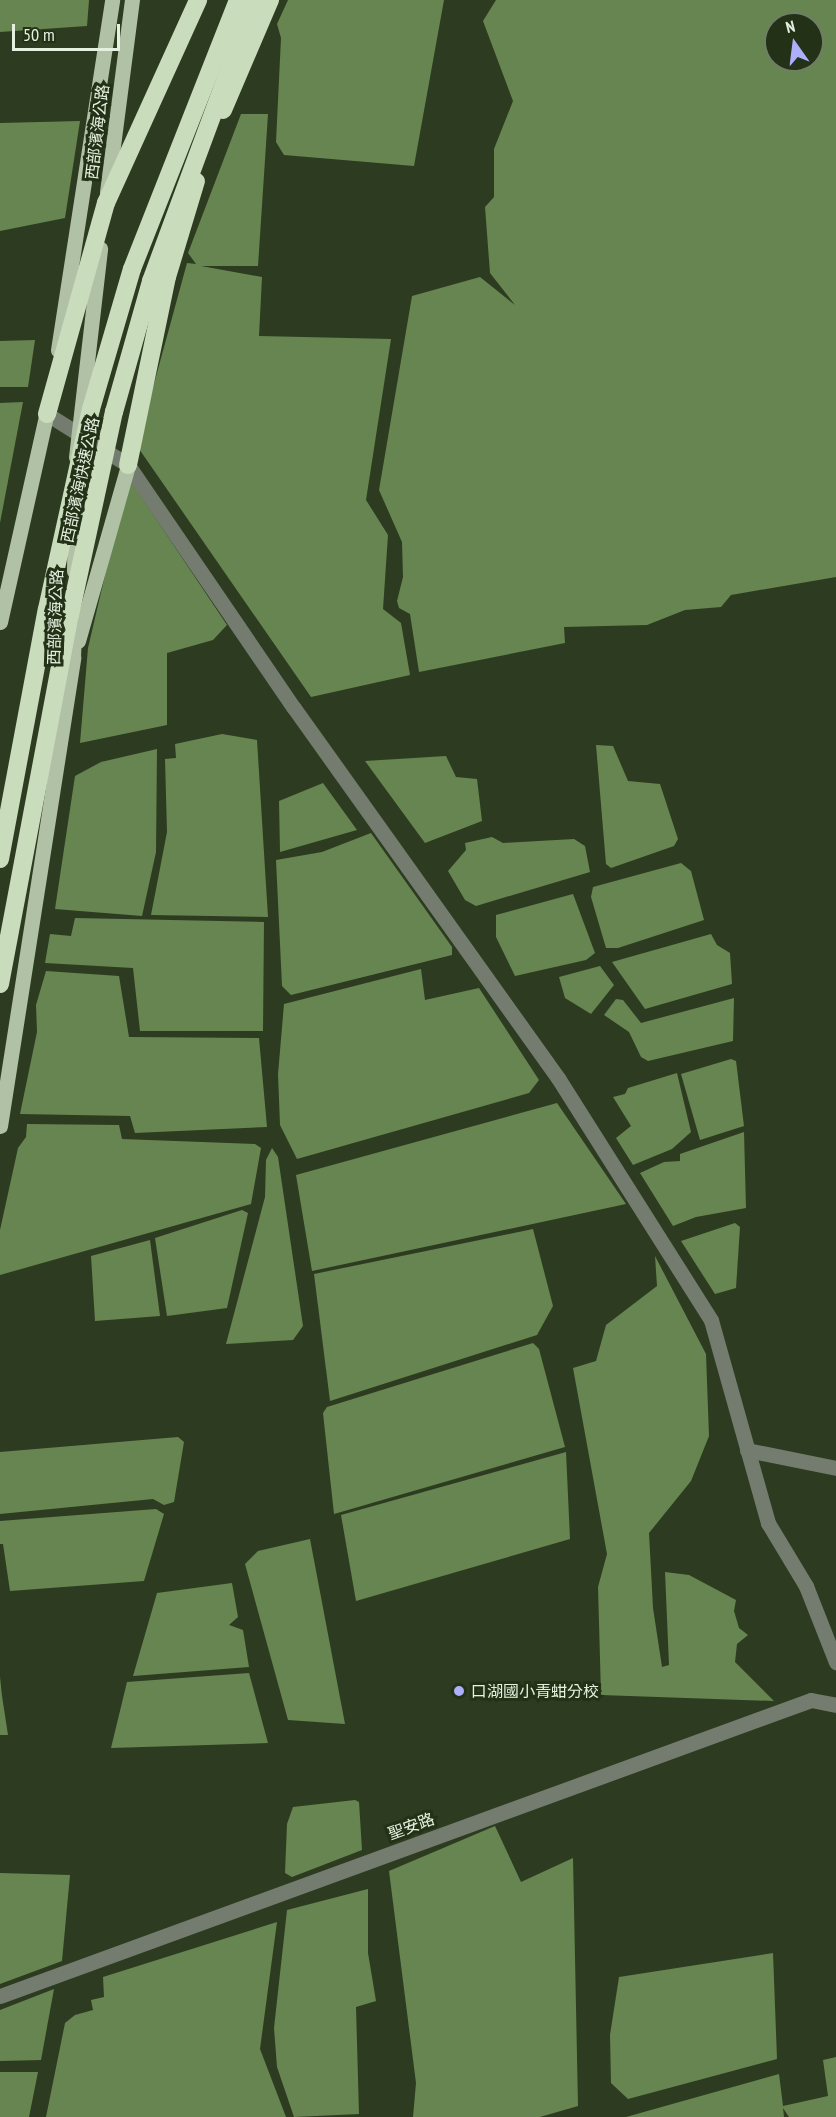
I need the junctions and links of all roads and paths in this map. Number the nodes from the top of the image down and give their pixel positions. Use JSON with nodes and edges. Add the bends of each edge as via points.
{"nodes":[{"id":1,"x":112,"y":0,"type":"edge"},
{"id":2,"x":132,"y":0,"type":"edge"},
{"id":3,"x":198,"y":0,"type":"edge"},
{"id":4,"x":238,"y":0,"type":"edge"},
{"id":5,"x":255,"y":0,"type":"edge"},
{"id":6,"x":270,"y":0,"type":"edge"},
{"id":7,"x":106,"y":203,"type":"junction"},
{"id":8,"x":47,"y":414,"type":"junction"},
{"id":9,"x":76,"y":434,"type":"junction"},
{"id":10,"x":128,"y":465,"type":"junction"},
{"id":11,"x":0,"y":622,"type":"edge"},
{"id":12,"x":73,"y":658,"type":"junction"},
{"id":13,"x":0,"y":859,"type":"edge"},
{"id":14,"x":0,"y":984,"type":"edge"},
{"id":15,"x":0,"y":1126,"type":"edge"},
{"id":16,"x":747,"y":1450,"type":"junction"},
{"id":17,"x":836,"y":1468,"type":"edge"},
{"id":18,"x":832,"y":1638,"type":"edge"},
{"id":19,"x":836,"y":1662,"type":"edge"},
{"id":20,"x":836,"y":1705,"type":"edge"},
{"id":21,"x":0,"y":1996,"type":"edge"}],
"edges":[{"from":1,"to":8,"type":"main road","name":"西部濱海公路"},
{"from":2,"to":7,"type":"main road","name":"西部濱海公路"},
{"from":3,"to":7,"type":"highway"},
{"from":4,"to":13,"type":"highway","name":"西部濱海快速公路","bridge":true,"via":[[132,269],[91,409],[47,609]]},
{"from":5,"to":14,"type":"highway","name":"西部濱海快速公路","bridge":true,"via":[[151,281],[114,412],[70,615]]},
{"from":6,"to":10,"type":"highway","via":[[206,147],[167,277]]},
{"from":7,"to":8,"type":"highway"},
{"from":7,"to":9,"type":"main road","name":"西部濱海公路"},
{"from":8,"to":9,"type":"street"},
{"from":8,"to":11,"type":"main road","name":"西部濱海公路"},
{"from":9,"to":10,"type":"street"},
{"from":9,"to":12,"type":"main road","name":"西部濱海公路"},
{"from":10,"to":12,"type":"main road"},
{"from":10,"to":16,"type":"street","via":[[294,708],[558,1078],[711,1320]]},
{"from":12,"to":15,"type":"main road","name":"西部濱海公路"},
{"from":16,"to":17,"type":"street"},
{"from":16,"to":18,"type":"street","via":[[768,1523]]},
{"from":18,"to":19,"type":"street"},
{"from":20,"to":21,"type":"street","name":"聖安路","via":[[812,1700]]}]}
